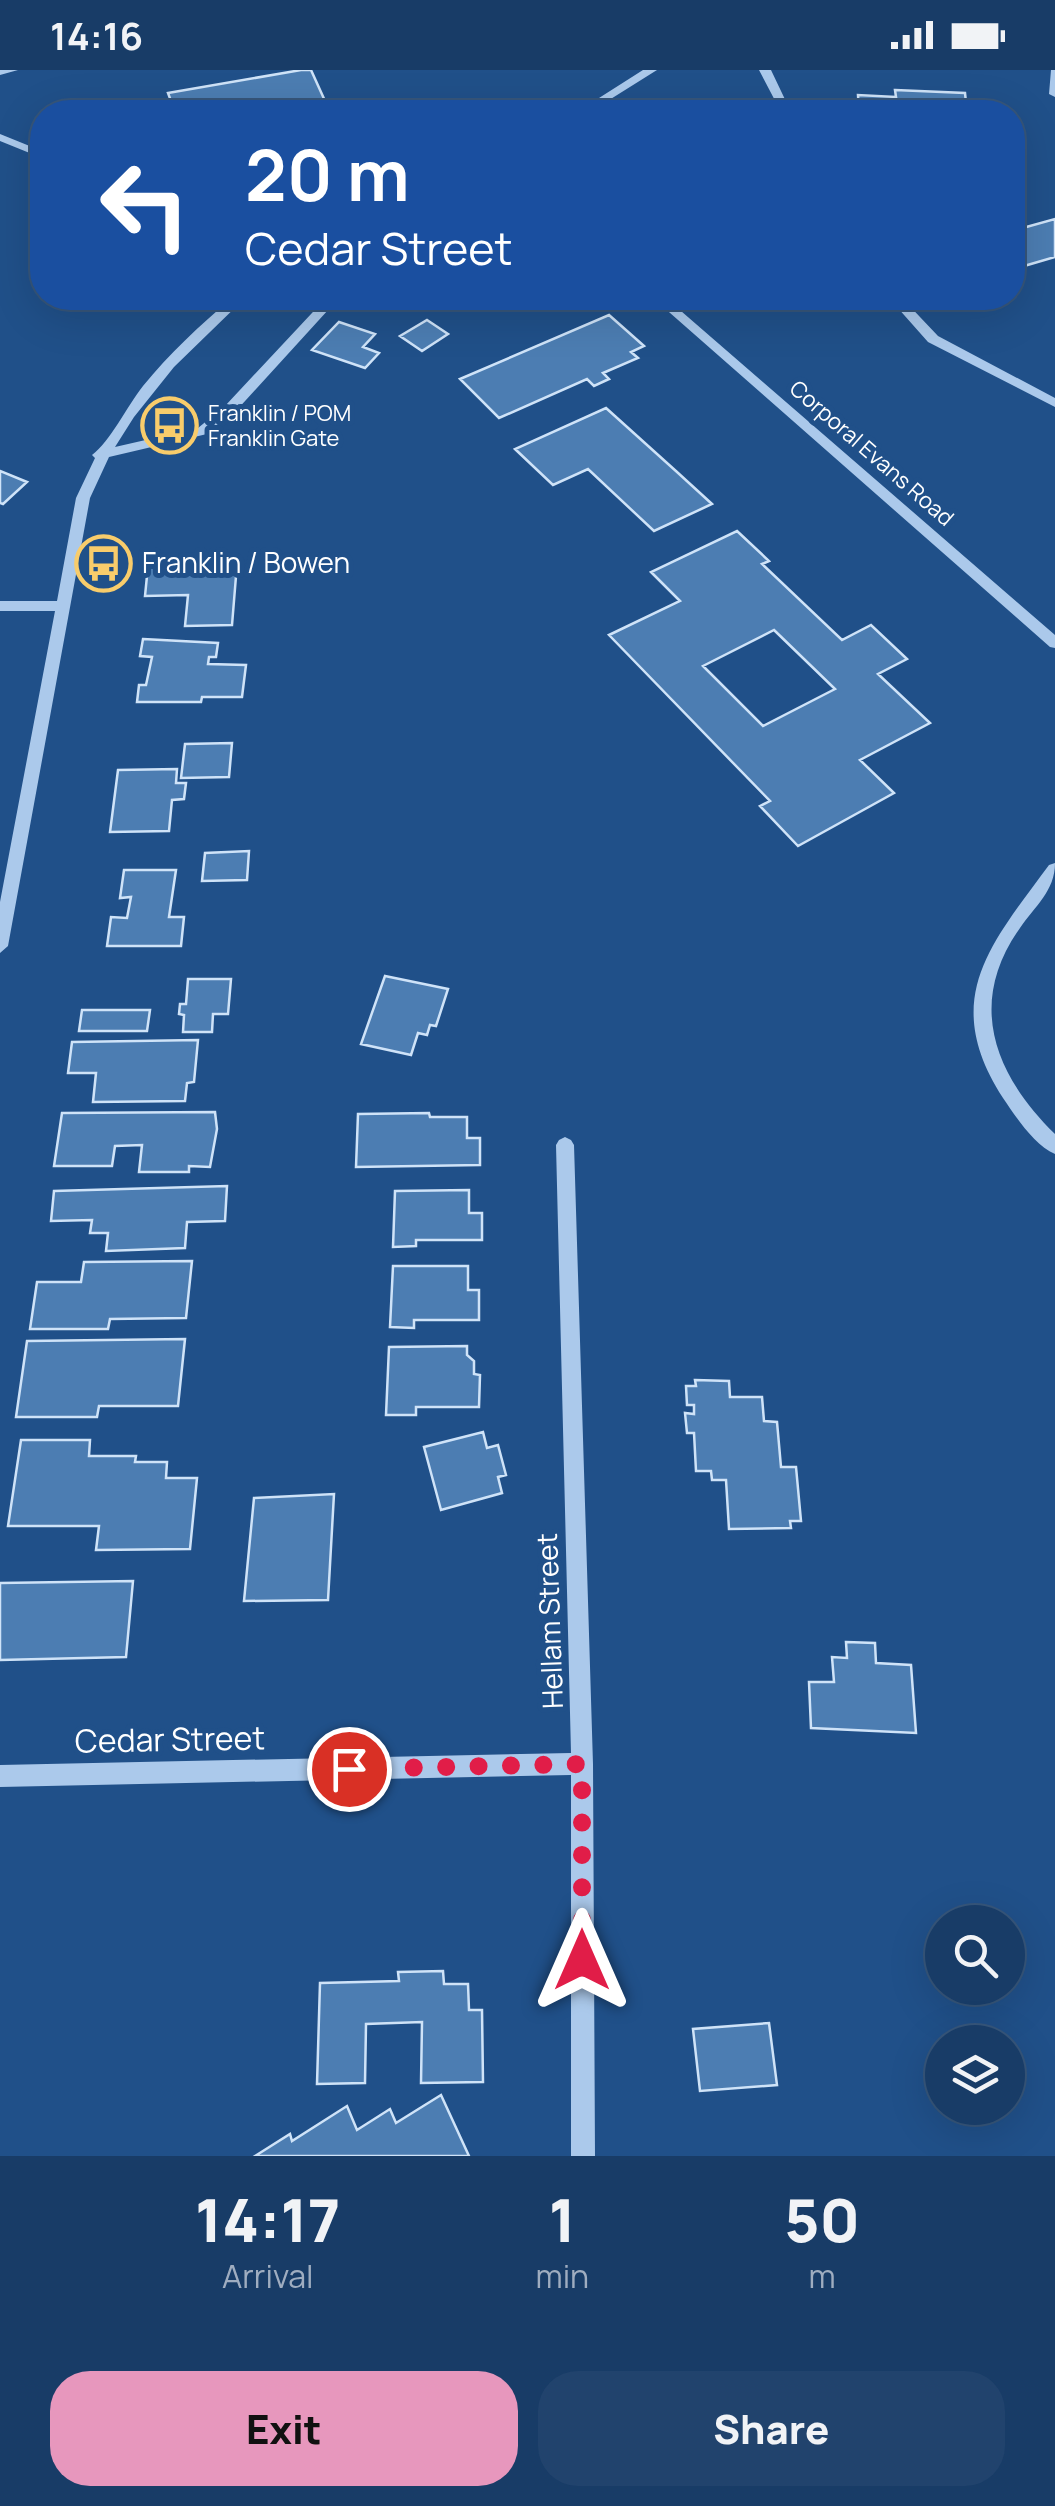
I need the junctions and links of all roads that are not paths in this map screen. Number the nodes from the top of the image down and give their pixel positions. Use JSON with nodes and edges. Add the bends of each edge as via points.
{"nodes":[{"id":1,"x":12,"y":70,"type":"edge"},
{"id":2,"x":650,"y":70,"type":"edge"},
{"id":3,"x":765,"y":70,"type":"edge"},
{"id":4,"x":0,"y":72,"type":"edge"},
{"id":5,"x":1055,"y":72,"type":"edge"},
{"id":6,"x":1055,"y":94,"type":"edge"},
{"id":7,"x":602,"y":100,"type":"edge"},
{"id":8,"x":780,"y":100,"type":"edge"},
{"id":9,"x":0,"y":137,"type":"edge"},
{"id":10,"x":30,"y":150,"type":"edge"},
{"id":11,"x":225,"y":310,"type":"edge"},
{"id":12,"x":322,"y":310,"type":"edge"},
{"id":13,"x":673,"y":310,"type":"edge"},
{"id":14,"x":907,"y":310,"type":"edge"},
{"id":15,"x":1055,"y":402,"type":"edge"},
{"id":16,"x":99,"y":456,"type":"junction"},
{"id":17,"x":0,"y":606,"type":"edge"},
{"id":18,"x":64,"y":606,"type":"junction"},
{"id":19,"x":1055,"y":642,"type":"edge"},
{"id":20,"x":1055,"y":869,"type":"edge"},
{"id":21,"x":0,"y":946,"type":"edge"},
{"id":22,"x":566,"y":1145,"type":"dead end"},
{"id":23,"x":1055,"y":1146,"type":"edge"},
{"id":24,"x":582,"y":1764,"type":"junction"},
{"id":25,"x":0,"y":1776,"type":"edge"},
{"id":26,"x":583,"y":2156,"type":"edge"}],
"edges":[{"from":1,"to":4,"type":"street"},
{"from":2,"to":7,"type":"street"},
{"from":3,"to":8,"type":"street"},
{"from":5,"to":6,"type":"street"},
{"from":9,"to":10,"type":"street"},
{"from":11,"to":16,"type":"street","via":[[123,418]]},
{"from":12,"to":16,"type":"street","via":[[202,430]]},
{"from":13,"to":19,"type":"street","name":"Corporal Evans Road"},
{"from":14,"to":15,"type":"street","via":[[933,339]]},
{"from":16,"to":18,"type":"street","via":[[83,498]]},
{"from":17,"to":18,"type":"street"},
{"from":18,"to":21,"type":"street"},
{"from":20,"to":23,"type":"street","via":[[998,949],[983,983],[980,1020],[1008,1095]]},
{"from":22,"to":24,"type":"street","name":"Hellam Street"},
{"from":24,"to":25,"type":"street","name":"Cedar Street"},
{"from":24,"to":26,"type":"street","name":"Hellam Street"}]}
